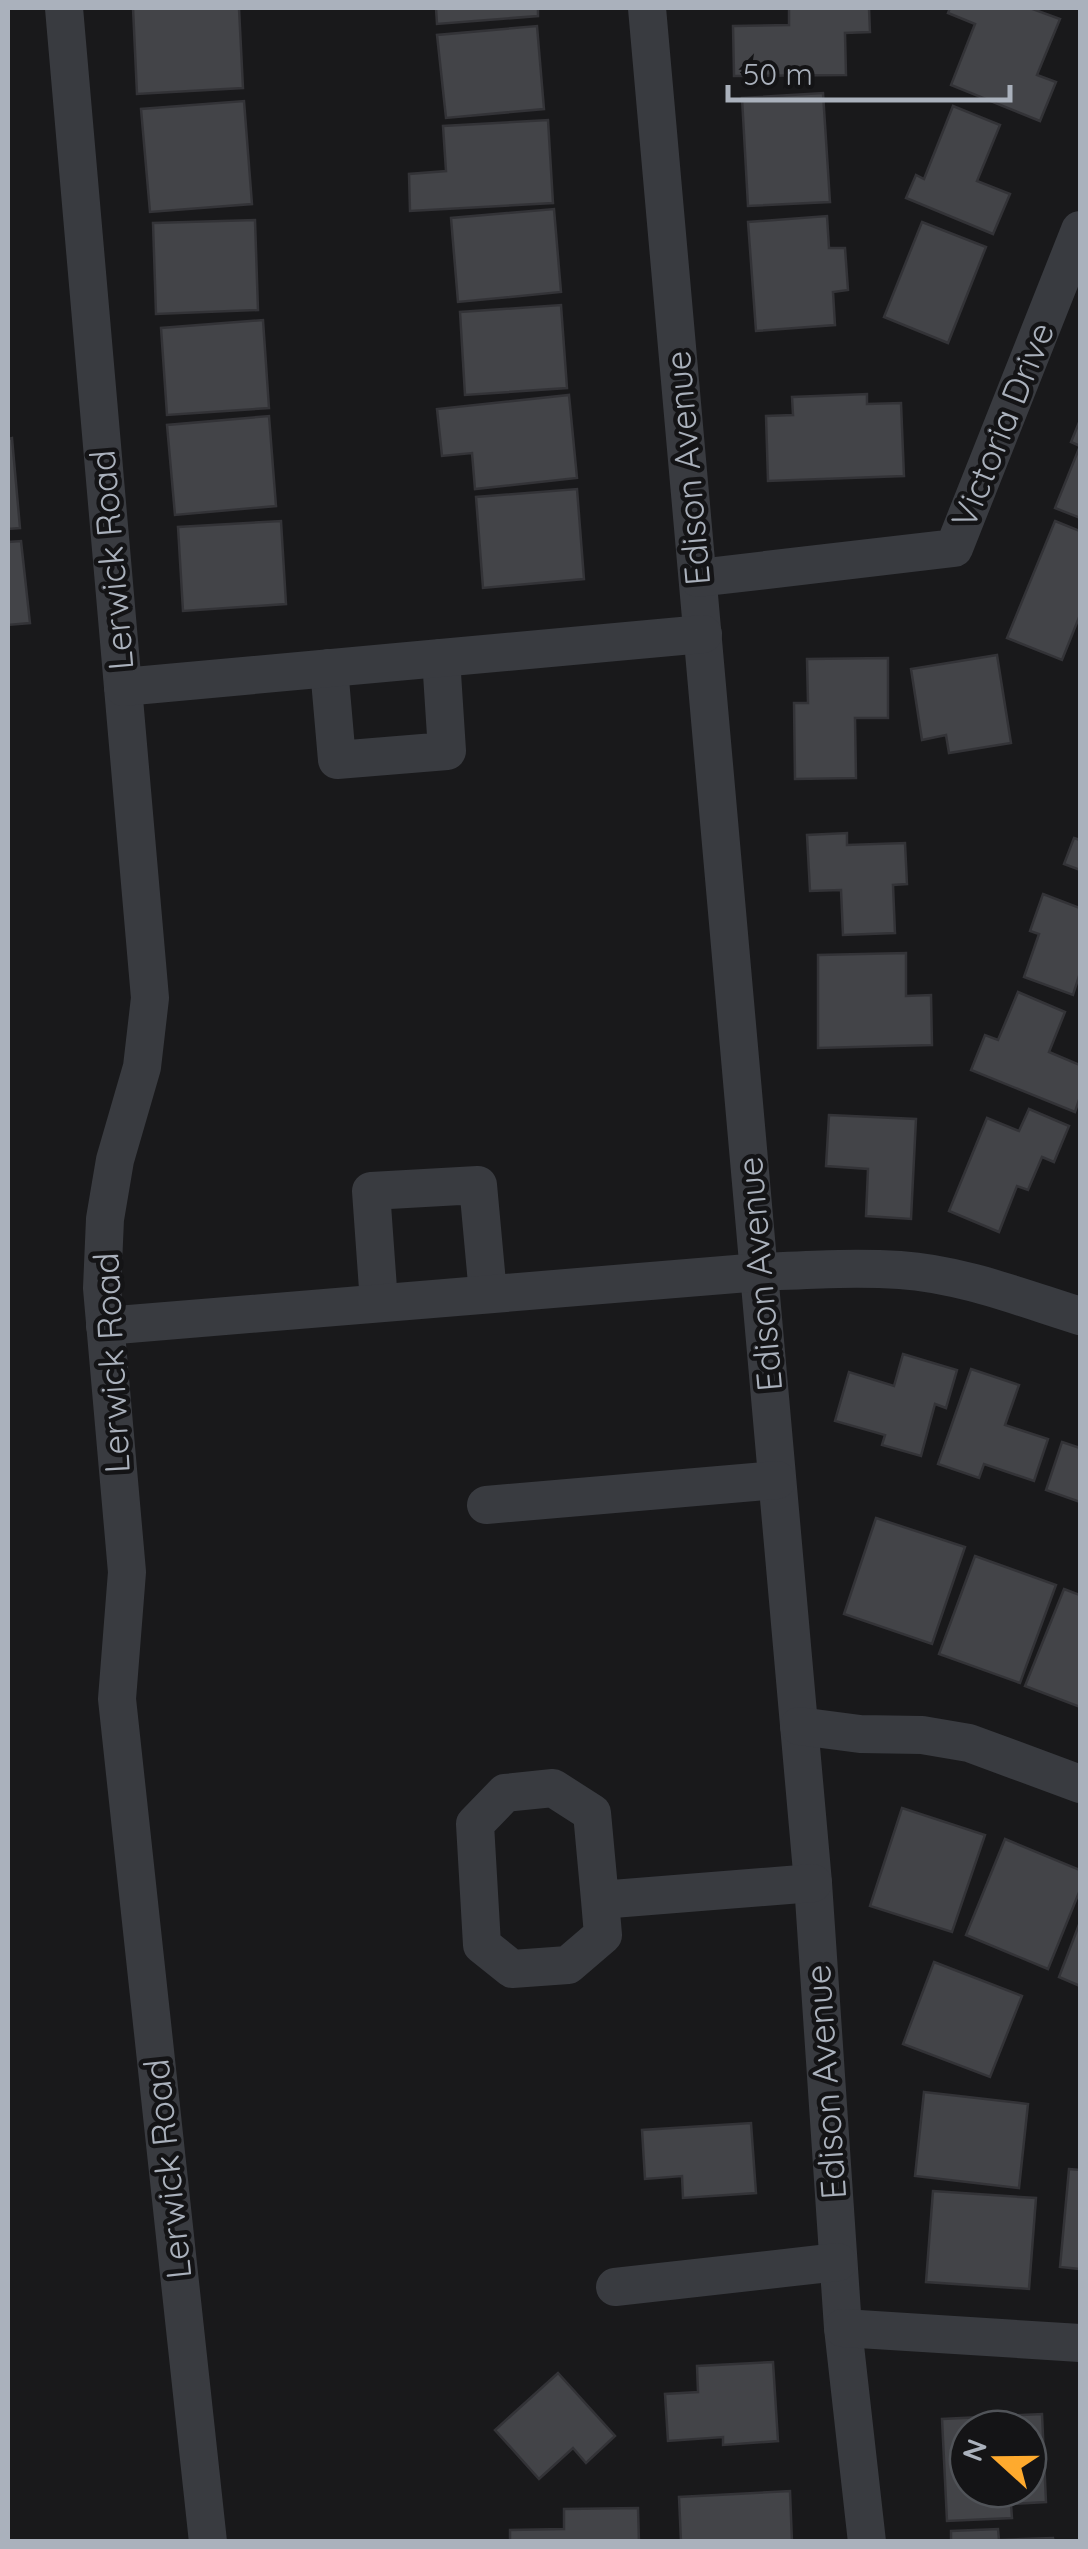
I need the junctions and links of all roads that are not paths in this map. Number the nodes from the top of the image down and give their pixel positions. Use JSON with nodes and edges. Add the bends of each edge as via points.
{"nodes":[{"id":1,"x":64,"y":8,"type":"edge"},
{"id":2,"x":648,"y":8,"type":"edge"},
{"id":3,"x":1080,"y":230,"type":"edge"},
{"id":4,"x":698,"y":578,"type":"junction"},
{"id":5,"x":703,"y":634,"type":"junction"},
{"id":6,"x":441,"y":658,"type":"junction"},
{"id":7,"x":329,"y":668,"type":"junction"},
{"id":8,"x":123,"y":687,"type":"junction"},
{"id":9,"x":760,"y":1272,"type":"junction"},
{"id":10,"x":488,"y":1294,"type":"junction"},
{"id":11,"x":378,"y":1303,"type":"junction"},
{"id":12,"x":1080,"y":1316,"type":"edge"},
{"id":13,"x":106,"y":1326,"type":"junction"},
{"id":14,"x":778,"y":1480,"type":"junction"},
{"id":15,"x":486,"y":1505,"type":"dead end"},
{"id":16,"x":798,"y":1726,"type":"junction"},
{"id":17,"x":1080,"y":1784,"type":"edge"},
{"id":18,"x":813,"y":1884,"type":"junction"},
{"id":19,"x":600,"y":1900,"type":"junction"},
{"id":20,"x":838,"y":2262,"type":"junction"},
{"id":21,"x":615,"y":2286,"type":"dead end"},
{"id":22,"x":843,"y":2328,"type":"junction"},
{"id":23,"x":1080,"y":2343,"type":"edge"},
{"id":24,"x":208,"y":2542,"type":"edge"},
{"id":25,"x":868,"y":2542,"type":"edge"}],
"edges":[{"from":1,"to":8,"type":"street","name":"Lerwick Road"},
{"from":2,"to":4,"type":"street","name":"Edison Avenue"},
{"from":3,"to":4,"type":"street","name":"Victoria Drive","via":[[954,548]]},
{"from":4,"to":5,"type":"street","name":"Edison Avenue"},
{"from":5,"to":6,"type":"street"},
{"from":5,"to":9,"type":"street","name":"Edison Avenue"},
{"from":6,"to":7,"type":"street"},
{"from":6,"to":7,"type":"street","via":[[447,750],[428,752],[338,760]]},
{"from":7,"to":8,"type":"street"},
{"from":8,"to":13,"type":"street","name":"Lerwick Road","via":[[150,998],[142,1067],[105,1219]]},
{"from":9,"to":10,"type":"street"},
{"from":9,"to":12,"type":"street","via":[[902,1270]]},
{"from":9,"to":14,"type":"street","name":"Edison Avenue"},
{"from":10,"to":11,"type":"street"},
{"from":10,"to":11,"type":"street","via":[[478,1184],[371,1191]]},
{"from":11,"to":13,"type":"street"},
{"from":13,"to":24,"type":"street","name":"Lerwick Road","via":[[127,1572],[117,1699]]},
{"from":14,"to":15,"type":"street"},
{"from":14,"to":16,"type":"street","name":"Edison Avenue"},
{"from":16,"to":17,"type":"street","via":[[969,1744]]},
{"from":16,"to":18,"type":"street","name":"Edison Avenue"},
{"from":18,"to":19,"type":"street"},
{"from":18,"to":20,"type":"street","name":"Edison Avenue"},
{"from":19,"to":19,"type":"street","via":[[592,1813],[553,1788],[505,1793],[474,1824],[482,1945],[512,1969],[568,1965],[603,1935]]},
{"from":20,"to":21,"type":"street"},
{"from":20,"to":22,"type":"street","name":"Edison Avenue"},
{"from":22,"to":23,"type":"street"},
{"from":22,"to":25,"type":"street","name":"Edison Avenue"}]}
